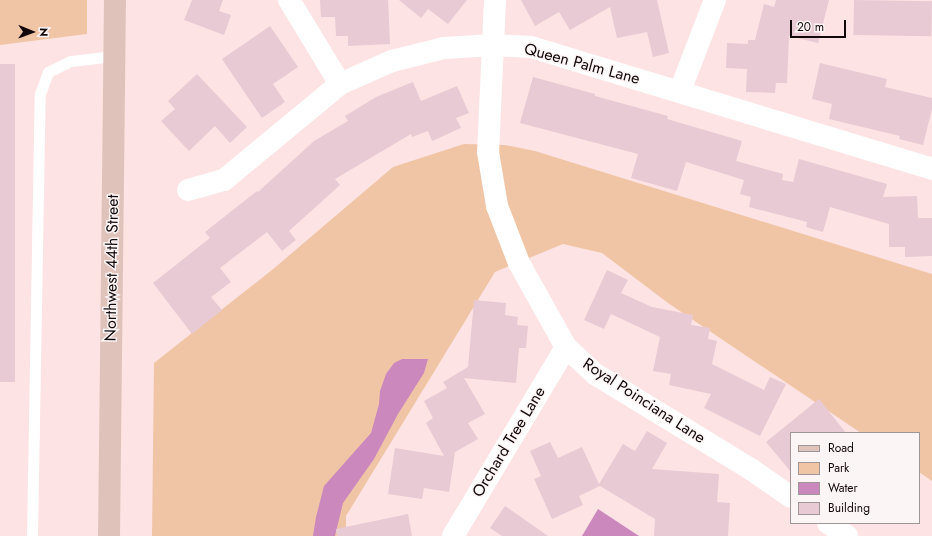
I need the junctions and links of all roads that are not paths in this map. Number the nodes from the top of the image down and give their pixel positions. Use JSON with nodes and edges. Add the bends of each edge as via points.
{"nodes":[{"id":1,"x":115,"y":0,"type":"edge"},
{"id":2,"x":288,"y":0,"type":"edge"},
{"id":3,"x":495,"y":0,"type":"edge"},
{"id":4,"x":715,"y":0,"type":"edge"},
{"id":5,"x":492,"y":45,"type":"junction"},
{"id":6,"x":114,"y":56,"type":"junction"},
{"id":7,"x":340,"y":84,"type":"junction"},
{"id":8,"x":680,"y":91,"type":"junction"},
{"id":9,"x":932,"y":169,"type":"edge"},
{"id":10,"x":188,"y":190,"type":"dead end"},
{"id":11,"x":566,"y":347,"type":"junction"},
{"id":12,"x":790,"y":496,"type":"edge"},
{"id":13,"x":829,"y":524,"type":"edge"},
{"id":14,"x":32,"y":536,"type":"edge"},
{"id":15,"x":109,"y":536,"type":"edge"},
{"id":16,"x":453,"y":536,"type":"edge"},
{"id":17,"x":847,"y":536,"type":"edge"}],
"edges":[{"from":1,"to":6,"type":"street","name":"Northwest 44th Street"},
{"from":2,"to":7,"type":"street"},
{"from":3,"to":5,"type":"street","name":"Royal Poinciana Lane"},
{"from":4,"to":8,"type":"street"},
{"from":5,"to":7,"type":"street","name":"Queen Palm Lane","via":[[444,48],[392,61]]},
{"from":5,"to":8,"type":"street","name":"Queen Palm Lane","via":[[531,47]]},
{"from":5,"to":11,"type":"street","name":"Royal Poinciana Lane","via":[[488,152],[497,206],[519,263]]},
{"from":6,"to":14,"type":"lane","via":[[71,61],[48,72],[40,94]]},
{"from":6,"to":15,"type":"street","name":"Northwest 44th Street"},
{"from":7,"to":10,"type":"street","name":"Queen Palm Lane","via":[[224,180]]},
{"from":8,"to":9,"type":"street","name":"Queen Palm Lane"},
{"from":11,"to":12,"type":"street","name":"Royal Poinciana Lane","via":[[596,374]]},
{"from":11,"to":16,"type":"street","name":"Orchard Tree Lane"},
{"from":13,"to":17,"type":"street"}]}
